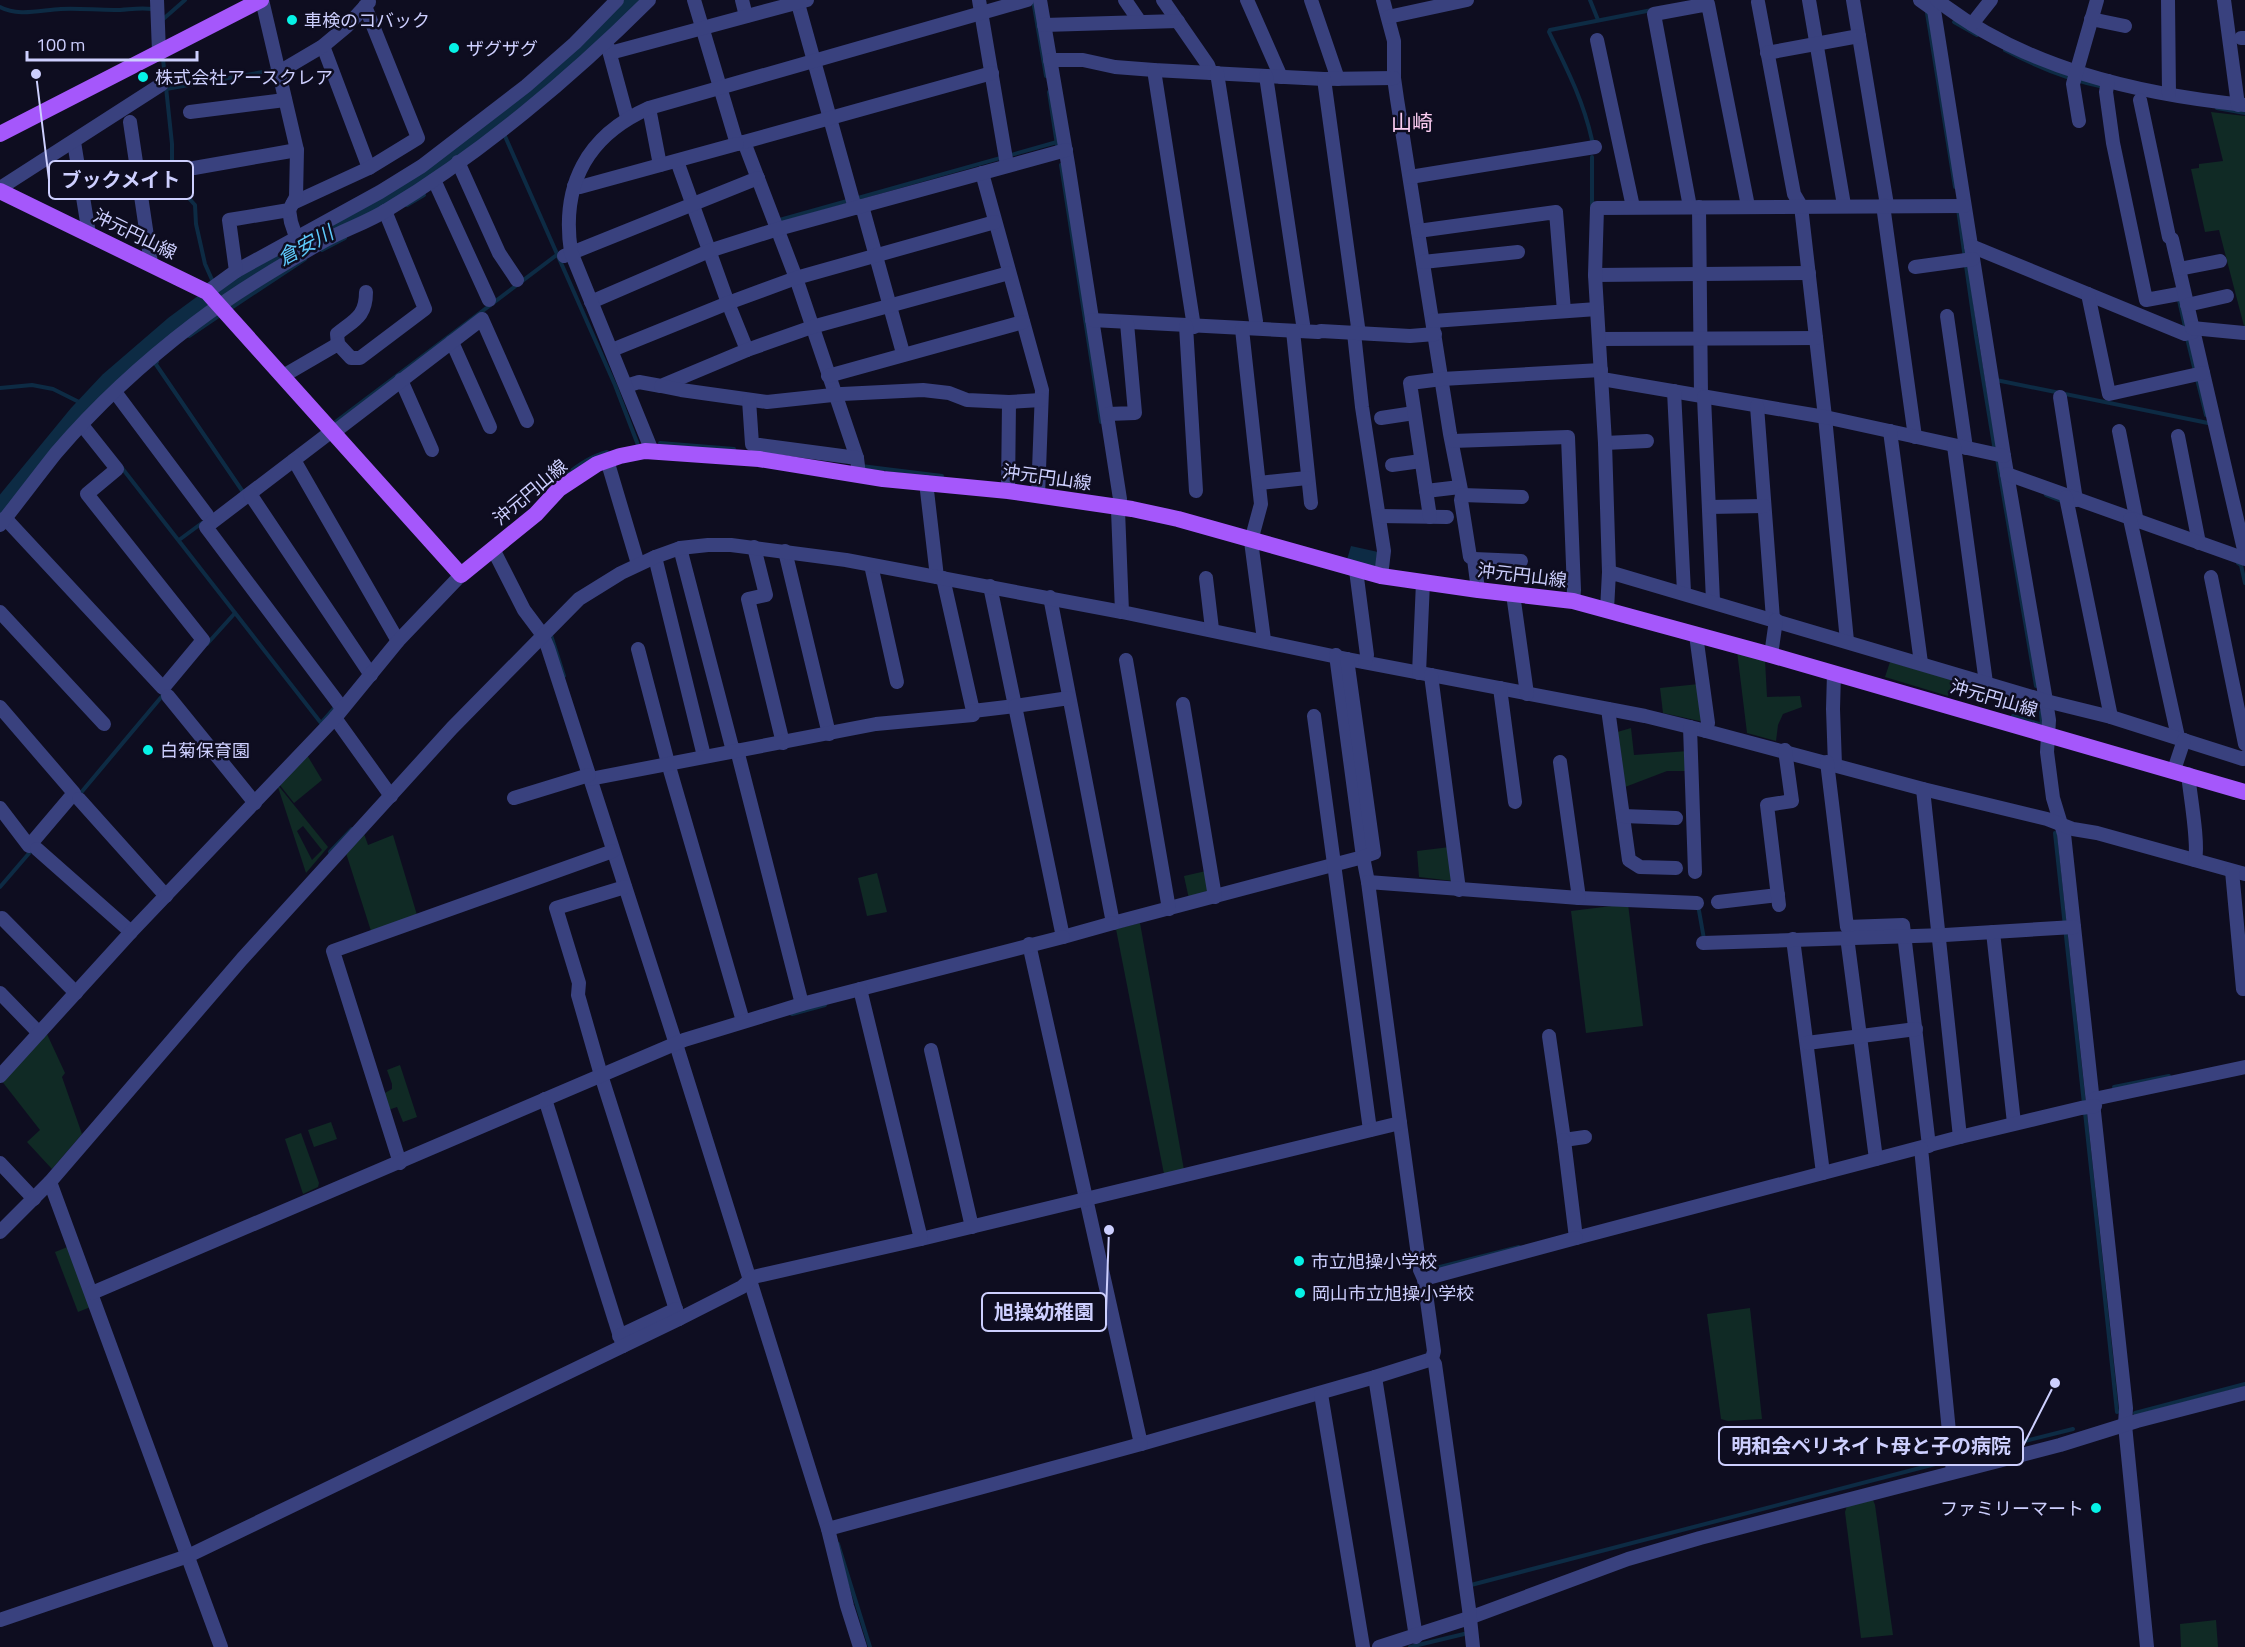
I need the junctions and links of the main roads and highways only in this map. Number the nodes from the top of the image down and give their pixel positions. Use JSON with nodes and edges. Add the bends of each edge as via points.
{"nodes":[{"id":1,"x":262,"y":0,"type":"edge"},
{"id":2,"x":0,"y":134,"type":"edge"},
{"id":3,"x":0,"y":189,"type":"edge"},
{"id":4,"x":2245,"y":792,"type":"edge"}],
"edges":[{"from":1,"to":2,"type":"main road"},
{"from":3,"to":4,"type":"main road","name":"沖元円山線","via":[[213,298],[461,575],[536,514],[559,489],[580,474],[620,456],[652,451],[858,466],[883,479],[1008,486],[1119,503],[1252,536],[1356,570],[1382,571],[1423,582],[1477,584],[1513,594],[1573,596],[2179,768]]}]}
